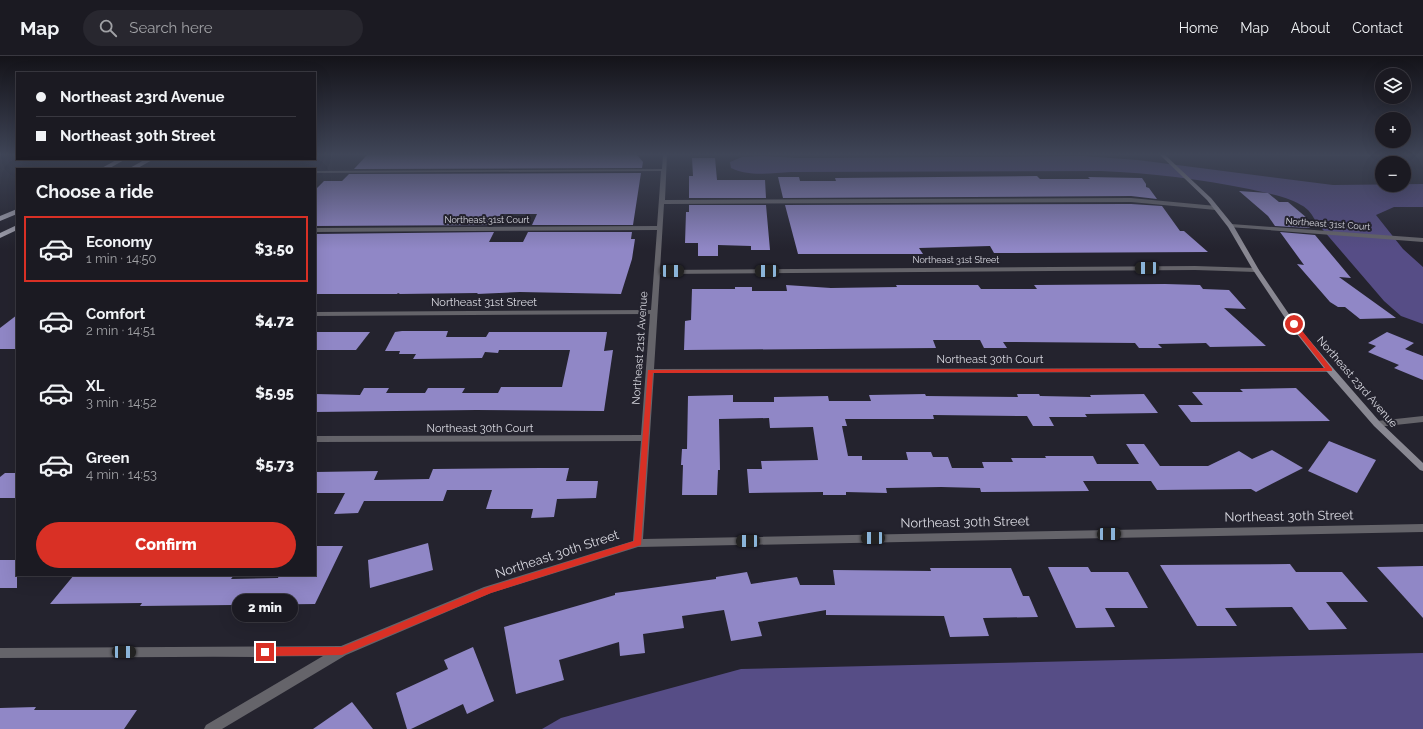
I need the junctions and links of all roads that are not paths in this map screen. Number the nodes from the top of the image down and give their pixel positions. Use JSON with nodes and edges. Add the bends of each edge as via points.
{"nodes":[{"id":1,"x":662,"y":186,"type":"edge"},
{"id":2,"x":1196,"y":186,"type":"edge"},
{"id":3,"x":661,"y":202,"type":"junction"},
{"id":4,"x":1216,"y":208,"type":"junction"},
{"id":5,"x":16,"y":211,"type":"edge"},
{"id":6,"x":0,"y":219,"type":"edge"},
{"id":7,"x":1231,"y":226,"type":"junction"},
{"id":8,"x":16,"y":228,"type":"edge"},
{"id":9,"x":660,"y":228,"type":"junction"},
{"id":10,"x":316,"y":230,"type":"edge"},
{"id":11,"x":0,"y":236,"type":"edge"},
{"id":12,"x":1423,"y":240,"type":"edge"},
{"id":13,"x":1256,"y":270,"type":"junction"},
{"id":14,"x":657,"y":272,"type":"junction"},
{"id":15,"x":654,"y":312,"type":"junction"},
{"id":16,"x":316,"y":314,"type":"edge"},
{"id":17,"x":1330,"y":370,"type":"junction"},
{"id":18,"x":650,"y":371,"type":"junction"},
{"id":19,"x":1423,"y":418,"type":"edge"},
{"id":20,"x":1377,"y":424,"type":"junction"},
{"id":21,"x":645,"y":438,"type":"junction"},
{"id":22,"x":316,"y":440,"type":"edge"},
{"id":23,"x":1423,"y":468,"type":"edge"},
{"id":24,"x":1423,"y":528,"type":"edge"},
{"id":25,"x":638,"y":543,"type":"junction"},
{"id":26,"x":342,"y":651,"type":"junction"},
{"id":27,"x":0,"y":653,"type":"edge"},
{"id":28,"x":210,"y":729,"type":"edge"}],
"edges":[{"from":1,"to":3,"type":"street","name":"Northeast 21st Avenue"},
{"from":2,"to":4,"type":"street","name":"Northeast 23rd Avenue"},
{"from":3,"to":4,"type":"street","via":[[1131,200]]},
{"from":3,"to":9,"type":"street","name":"Northeast 21st Avenue"},
{"from":4,"to":7,"type":"street","name":"Northeast 23rd Avenue"},
{"from":5,"to":6,"type":"main road"},
{"from":7,"to":12,"type":"street","name":"Northeast 31st Court"},
{"from":7,"to":13,"type":"street","name":"Northeast 23rd Avenue"},
{"from":8,"to":11,"type":"main road"},
{"from":9,"to":10,"type":"street","name":"Northeast 31st Court"},
{"from":9,"to":14,"type":"street","name":"Northeast 21st Avenue"},
{"from":13,"to":14,"type":"street","name":"Northeast 31st Street","via":[[1195,268]]},
{"from":13,"to":17,"type":"street","name":"Northeast 23rd Avenue"},
{"from":14,"to":15,"type":"street","name":"Northeast 21st Avenue"},
{"from":15,"to":16,"type":"street","name":"Northeast 31st Street"},
{"from":15,"to":18,"type":"street","name":"Northeast 21st Avenue"},
{"from":17,"to":18,"type":"street","name":"Northeast 30th Court"},
{"from":17,"to":20,"type":"street","name":"Northeast 23rd Avenue"},
{"from":18,"to":21,"type":"street","name":"Northeast 21st Avenue"},
{"from":19,"to":20,"type":"street"},
{"from":20,"to":23,"type":"street","name":"Northeast 23rd Avenue"},
{"from":21,"to":22,"type":"street","name":"Northeast 30th Court"},
{"from":21,"to":25,"type":"street","name":"Northeast 21st Avenue"},
{"from":24,"to":25,"type":"street","name":"Northeast 30th Street"},
{"from":25,"to":26,"type":"street","name":"Northeast 30th Street","via":[[488,590]]},
{"from":26,"to":27,"type":"street","name":"Northeast 30th Street"},
{"from":26,"to":28,"type":"street"}]}
